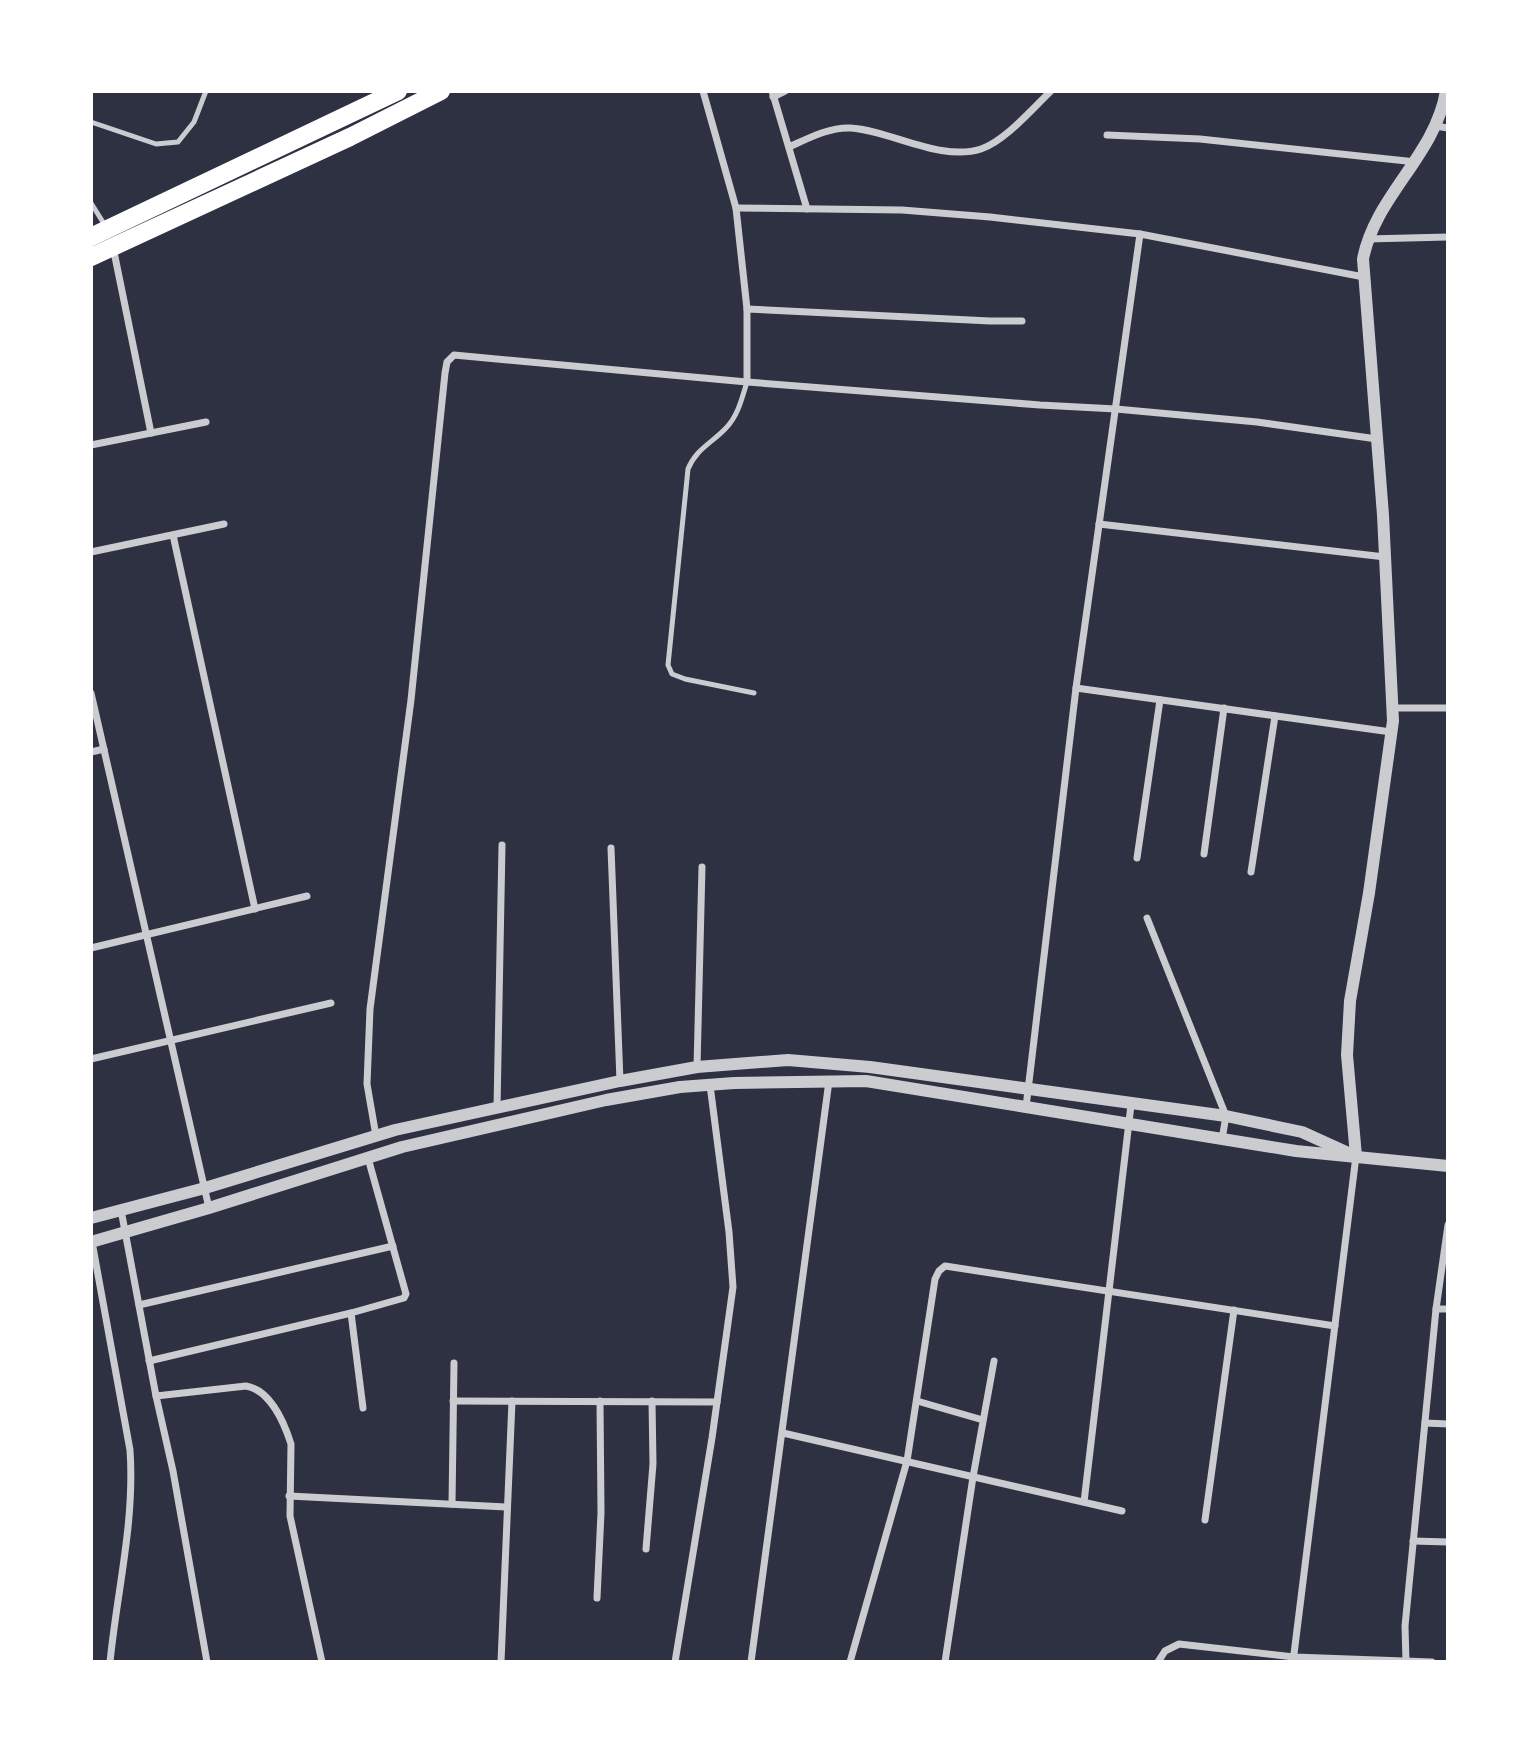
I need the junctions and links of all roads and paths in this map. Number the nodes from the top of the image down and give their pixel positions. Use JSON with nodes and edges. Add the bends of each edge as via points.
{"nodes":[{"id":1,"x":206,"y":91,"type":"edge"},
{"id":2,"x":398,"y":91,"type":"edge"},
{"id":3,"x":441,"y":91,"type":"edge"},
{"id":4,"x":704,"y":91,"type":"edge"},
{"id":5,"x":785,"y":91,"type":"edge"},
{"id":6,"x":1051,"y":91,"type":"edge"},
{"id":7,"x":1444,"y":93,"type":"edge"},
{"id":8,"x":773,"y":94,"type":"edge"},
{"id":9,"x":91,"y":122,"type":"edge"},
{"id":10,"x":1441,"y":127,"type":"edge"},
{"id":11,"x":1107,"y":135,"type":"dead end"},
{"id":12,"x":789,"y":147,"type":"junction"},
{"id":13,"x":1416,"y":162,"type":"junction"},
{"id":14,"x":91,"y":204,"type":"edge"},
{"id":15,"x":736,"y":208,"type":"junction"},
{"id":16,"x":807,"y":209,"type":"junction"},
{"id":17,"x":1140,"y":234,"type":"junction"},
{"id":18,"x":1448,"y":237,"type":"edge"},
{"id":19,"x":103,"y":238,"type":"edge"},
{"id":20,"x":1367,"y":239,"type":"junction"},
{"id":21,"x":91,"y":257,"type":"edge"},
{"id":22,"x":1364,"y":277,"type":"junction"},
{"id":23,"x":747,"y":309,"type":"junction"},
{"id":24,"x":1022,"y":321,"type":"dead end"},
{"id":25,"x":747,"y":382,"type":"junction"},
{"id":26,"x":1116,"y":408,"type":"junction"},
{"id":27,"x":206,"y":422,"type":"dead end"},
{"id":28,"x":151,"y":433,"type":"junction"},
{"id":29,"x":1377,"y":439,"type":"junction"},
{"id":30,"x":91,"y":445,"type":"edge"},
{"id":31,"x":225,"y":524,"type":"dead end"},
{"id":32,"x":1099,"y":524,"type":"junction"},
{"id":33,"x":173,"y":535,"type":"junction"},
{"id":34,"x":91,"y":552,"type":"edge"},
{"id":35,"x":1385,"y":557,"type":"junction"},
{"id":36,"x":1076,"y":688,"type":"junction"},
{"id":37,"x":91,"y":693,"type":"edge"},
{"id":38,"x":754,"y":694,"type":"dead end"},
{"id":39,"x":1160,"y":700,"type":"junction"},
{"id":40,"x":1224,"y":708,"type":"junction"},
{"id":41,"x":1392,"y":708,"type":"junction"},
{"id":42,"x":1448,"y":708,"type":"edge"},
{"id":43,"x":1275,"y":716,"type":"junction"},
{"id":44,"x":1391,"y":732,"type":"junction"},
{"id":45,"x":104,"y":749,"type":"junction"},
{"id":46,"x":91,"y":752,"type":"edge"},
{"id":47,"x":502,"y":845,"type":"dead end"},
{"id":48,"x":611,"y":848,"type":"dead end"},
{"id":49,"x":1204,"y":854,"type":"dead end"},
{"id":50,"x":1137,"y":858,"type":"dead end"},
{"id":51,"x":702,"y":867,"type":"dead end"},
{"id":52,"x":1251,"y":872,"type":"dead end"},
{"id":53,"x":307,"y":896,"type":"dead end"},
{"id":54,"x":256,"y":909,"type":"junction"},
{"id":55,"x":1147,"y":918,"type":"dead end"},
{"id":56,"x":147,"y":934,"type":"junction"},
{"id":57,"x":91,"y":948,"type":"edge"},
{"id":58,"x":331,"y":1003,"type":"dead end"},
{"id":59,"x":172,"y":1040,"type":"junction"},
{"id":60,"x":91,"y":1059,"type":"edge"},
{"id":61,"x":697,"y":1067,"type":"junction"},
{"id":62,"x":620,"y":1081,"type":"junction"},
{"id":63,"x":829,"y":1081,"type":"junction"},
{"id":64,"x":710,"y":1085,"type":"junction"},
{"id":65,"x":1028,"y":1089,"type":"junction"},
{"id":66,"x":1131,"y":1105,"type":"junction"},
{"id":67,"x":1026,"y":1107,"type":"junction"},
{"id":68,"x":496,"y":1108,"type":"junction"},
{"id":69,"x":1226,"y":1116,"type":"junction"},
{"id":70,"x":1129,"y":1124,"type":"junction"},
{"id":71,"x":376,"y":1136,"type":"junction"},
{"id":72,"x":1222,"y":1139,"type":"junction"},
{"id":73,"x":1356,"y":1156,"type":"junction"},
{"id":74,"x":368,"y":1158,"type":"junction"},
{"id":75,"x":1448,"y":1167,"type":"edge"},
{"id":76,"x":205,"y":1188,"type":"junction"},
{"id":77,"x":209,"y":1208,"type":"junction"},
{"id":78,"x":121,"y":1210,"type":"junction"},
{"id":79,"x":91,"y":1218,"type":"edge"},
{"id":80,"x":1448,"y":1225,"type":"edge"},
{"id":81,"x":126,"y":1232,"type":"junction"},
{"id":82,"x":92,"y":1242,"type":"edge"},
{"id":83,"x":393,"y":1246,"type":"junction"},
{"id":84,"x":1109,"y":1291,"type":"junction"},
{"id":85,"x":139,"y":1305,"type":"junction"},
{"id":86,"x":1436,"y":1309,"type":"junction"},
{"id":87,"x":1448,"y":1309,"type":"edge"},
{"id":88,"x":1234,"y":1310,"type":"junction"},
{"id":89,"x":351,"y":1313,"type":"junction"},
{"id":90,"x":1335,"y":1326,"type":"junction"},
{"id":91,"x":149,"y":1361,"type":"junction"},
{"id":92,"x":994,"y":1361,"type":"dead end"},
{"id":93,"x":454,"y":1363,"type":"dead end"},
{"id":94,"x":156,"y":1396,"type":"junction"},
{"id":95,"x":453,"y":1401,"type":"junction"},
{"id":96,"x":512,"y":1401,"type":"junction"},
{"id":97,"x":600,"y":1401,"type":"junction"},
{"id":98,"x":652,"y":1401,"type":"junction"},
{"id":99,"x":717,"y":1402,"type":"junction"},
{"id":100,"x":917,"y":1402,"type":"junction"},
{"id":101,"x":363,"y":1408,"type":"dead end"},
{"id":102,"x":983,"y":1420,"type":"junction"},
{"id":103,"x":1425,"y":1423,"type":"junction"},
{"id":104,"x":1448,"y":1424,"type":"edge"},
{"id":105,"x":783,"y":1433,"type":"junction"},
{"id":106,"x":906,"y":1461,"type":"junction"},
{"id":107,"x":973,"y":1477,"type":"junction"},
{"id":108,"x":289,"y":1496,"type":"junction"},
{"id":109,"x":1084,"y":1502,"type":"junction"},
{"id":110,"x":452,"y":1504,"type":"junction"},
{"id":111,"x":506,"y":1507,"type":"junction"},
{"id":112,"x":1122,"y":1511,"type":"dead end"},
{"id":113,"x":1205,"y":1520,"type":"dead end"},
{"id":114,"x":1413,"y":1541,"type":"junction"},
{"id":115,"x":1448,"y":1542,"type":"edge"},
{"id":116,"x":646,"y":1549,"type":"dead end"},
{"id":117,"x":597,"y":1598,"type":"dead end"},
{"id":118,"x":1294,"y":1659,"type":"edge"},
{"id":119,"x":110,"y":1662,"type":"edge"},
{"id":120,"x":207,"y":1662,"type":"edge"},
{"id":121,"x":322,"y":1662,"type":"edge"},
{"id":122,"x":501,"y":1662,"type":"edge"},
{"id":123,"x":675,"y":1662,"type":"edge"},
{"id":124,"x":751,"y":1662,"type":"edge"},
{"id":125,"x":850,"y":1662,"type":"edge"},
{"id":126,"x":945,"y":1662,"type":"edge"},
{"id":127,"x":1158,"y":1662,"type":"edge"},
{"id":128,"x":1406,"y":1662,"type":"edge"},
{"id":129,"x":1432,"y":1662,"type":"edge"}],
"edges":[{"from":1,"to":9,"type":"lane","via":[[194,122],[178,142],[156,144]]},
{"from":2,"to":19,"type":"main road"},
{"from":3,"to":19,"type":"main road","via":[[338,142]]},
{"from":4,"to":15,"type":"street"},
{"from":5,"to":8,"type":"street"},
{"from":6,"to":12,"type":"street","via":[[999,138],[981,148],[934,148],[849,128]]},
{"from":7,"to":10,"type":"street"},
{"from":8,"to":12,"type":"street"},
{"from":10,"to":13,"type":"street"},
{"from":11,"to":13,"type":"street","via":[[1200,139]]},
{"from":12,"to":16,"type":"street"},
{"from":13,"to":20,"type":"street","via":[[1377,216]]},
{"from":14,"to":19,"type":"lane"},
{"from":15,"to":16,"type":"street"},
{"from":15,"to":23,"type":"street"},
{"from":16,"to":17,"type":"street","via":[[947,213]]},
{"from":17,"to":22,"type":"street"},
{"from":17,"to":26,"type":"street"},
{"from":18,"to":20,"type":"street"},
{"from":19,"to":21,"type":"main road"},
{"from":19,"to":28,"type":"street"},
{"from":20,"to":22,"type":"street"},
{"from":22,"to":29,"type":"street"},
{"from":23,"to":24,"type":"street"},
{"from":23,"to":25,"type":"street"},
{"from":25,"to":26,"type":"street"},
{"from":25,"to":38,"type":"lane","via":[[734,418],[697,451],[688,469],[668,666],[685,679]]},
{"from":25,"to":71,"type":"street","via":[[466,355],[454,355],[447,362],[411,701],[370,1009],[367,1084]]},
{"from":26,"to":29,"type":"street"},
{"from":26,"to":32,"type":"street"},
{"from":27,"to":28,"type":"street"},
{"from":28,"to":30,"type":"street"},
{"from":29,"to":35,"type":"street"},
{"from":31,"to":33,"type":"street"},
{"from":32,"to":35,"type":"street"},
{"from":32,"to":36,"type":"street"},
{"from":33,"to":34,"type":"street"},
{"from":33,"to":54,"type":"street"},
{"from":35,"to":41,"type":"street"},
{"from":36,"to":39,"type":"street"},
{"from":36,"to":65,"type":"street"},
{"from":37,"to":45,"type":"street"},
{"from":39,"to":40,"type":"street"},
{"from":39,"to":50,"type":"street"},
{"from":40,"to":43,"type":"street"},
{"from":40,"to":49,"type":"street"},
{"from":41,"to":42,"type":"street"},
{"from":41,"to":44,"type":"street"},
{"from":43,"to":44,"type":"street"},
{"from":43,"to":52,"type":"street"},
{"from":44,"to":73,"type":"street","via":[[1350,1001],[1347,1055]]},
{"from":45,"to":46,"type":"street"},
{"from":45,"to":56,"type":"street"},
{"from":47,"to":68,"type":"street"},
{"from":48,"to":62,"type":"street"},
{"from":51,"to":61,"type":"street"},
{"from":53,"to":54,"type":"street"},
{"from":54,"to":56,"type":"street"},
{"from":55,"to":69,"type":"street"},
{"from":56,"to":57,"type":"street"},
{"from":56,"to":59,"type":"street"},
{"from":58,"to":59,"type":"street"},
{"from":59,"to":60,"type":"street"},
{"from":59,"to":76,"type":"street"},
{"from":61,"to":62,"type":"street"},
{"from":61,"to":65,"type":"street","via":[[788,1060]]},
{"from":62,"to":68,"type":"street"},
{"from":63,"to":64,"type":"street"},
{"from":63,"to":67,"type":"street","via":[[866,1081]]},
{"from":63,"to":105,"type":"street"},
{"from":64,"to":74,"type":"street","via":[[606,1100]]},
{"from":64,"to":99,"type":"street","via":[[733,1269]]},
{"from":65,"to":66,"type":"street"},
{"from":65,"to":67,"type":"street"},
{"from":66,"to":69,"type":"street"},
{"from":66,"to":70,"type":"street"},
{"from":67,"to":70,"type":"street"},
{"from":68,"to":71,"type":"street"},
{"from":69,"to":72,"type":"street"},
{"from":69,"to":73,"type":"street","via":[[1302,1132]]},
{"from":70,"to":72,"type":"street"},
{"from":70,"to":84,"type":"street"},
{"from":71,"to":76,"type":"street"},
{"from":72,"to":73,"type":"street"},
{"from":73,"to":75,"type":"street"},
{"from":73,"to":90,"type":"street"},
{"from":74,"to":77,"type":"street"},
{"from":74,"to":83,"type":"street"},
{"from":76,"to":77,"type":"street"},
{"from":76,"to":78,"type":"street"},
{"from":77,"to":81,"type":"street"},
{"from":78,"to":79,"type":"street"},
{"from":78,"to":81,"type":"street"},
{"from":80,"to":86,"type":"street"},
{"from":81,"to":82,"type":"street"},
{"from":81,"to":85,"type":"street"},
{"from":82,"to":119,"type":"street","via":[[131,1471],[129,1536]]},
{"from":83,"to":85,"type":"street"},
{"from":83,"to":89,"type":"street","via":[[404,1298]]},
{"from":84,"to":88,"type":"street"},
{"from":84,"to":100,"type":"street","via":[[945,1266],[935,1279]]},
{"from":84,"to":109,"type":"street"},
{"from":85,"to":91,"type":"street"},
{"from":86,"to":87,"type":"street"},
{"from":86,"to":103,"type":"street"},
{"from":88,"to":90,"type":"street"},
{"from":88,"to":113,"type":"street"},
{"from":89,"to":91,"type":"street"},
{"from":89,"to":101,"type":"street"},
{"from":90,"to":118,"type":"street"},
{"from":91,"to":94,"type":"street"},
{"from":92,"to":102,"type":"street"},
{"from":93,"to":95,"type":"street"},
{"from":94,"to":108,"type":"street","via":[[246,1386],[265,1393],[291,1444]]},
{"from":94,"to":120,"type":"street"},
{"from":95,"to":96,"type":"street"},
{"from":95,"to":110,"type":"street"},
{"from":96,"to":97,"type":"street"},
{"from":96,"to":111,"type":"street"},
{"from":97,"to":98,"type":"street"},
{"from":97,"to":117,"type":"street"},
{"from":98,"to":99,"type":"street"},
{"from":98,"to":116,"type":"street","via":[[653,1464]]},
{"from":99,"to":123,"type":"street"},
{"from":100,"to":102,"type":"street"},
{"from":100,"to":106,"type":"street"},
{"from":102,"to":107,"type":"street"},
{"from":103,"to":104,"type":"street"},
{"from":103,"to":114,"type":"street"},
{"from":105,"to":106,"type":"street"},
{"from":105,"to":124,"type":"street"},
{"from":106,"to":107,"type":"street"},
{"from":106,"to":125,"type":"street"},
{"from":107,"to":109,"type":"street"},
{"from":107,"to":126,"type":"street"},
{"from":108,"to":110,"type":"street"},
{"from":108,"to":121,"type":"street"},
{"from":109,"to":112,"type":"street"},
{"from":110,"to":111,"type":"street"},
{"from":111,"to":122,"type":"street"},
{"from":114,"to":115,"type":"street"},
{"from":114,"to":128,"type":"street"},
{"from":118,"to":127,"type":"street","via":[[1179,1644]]},
{"from":118,"to":128,"type":"street"},
{"from":128,"to":129,"type":"street"}]}
